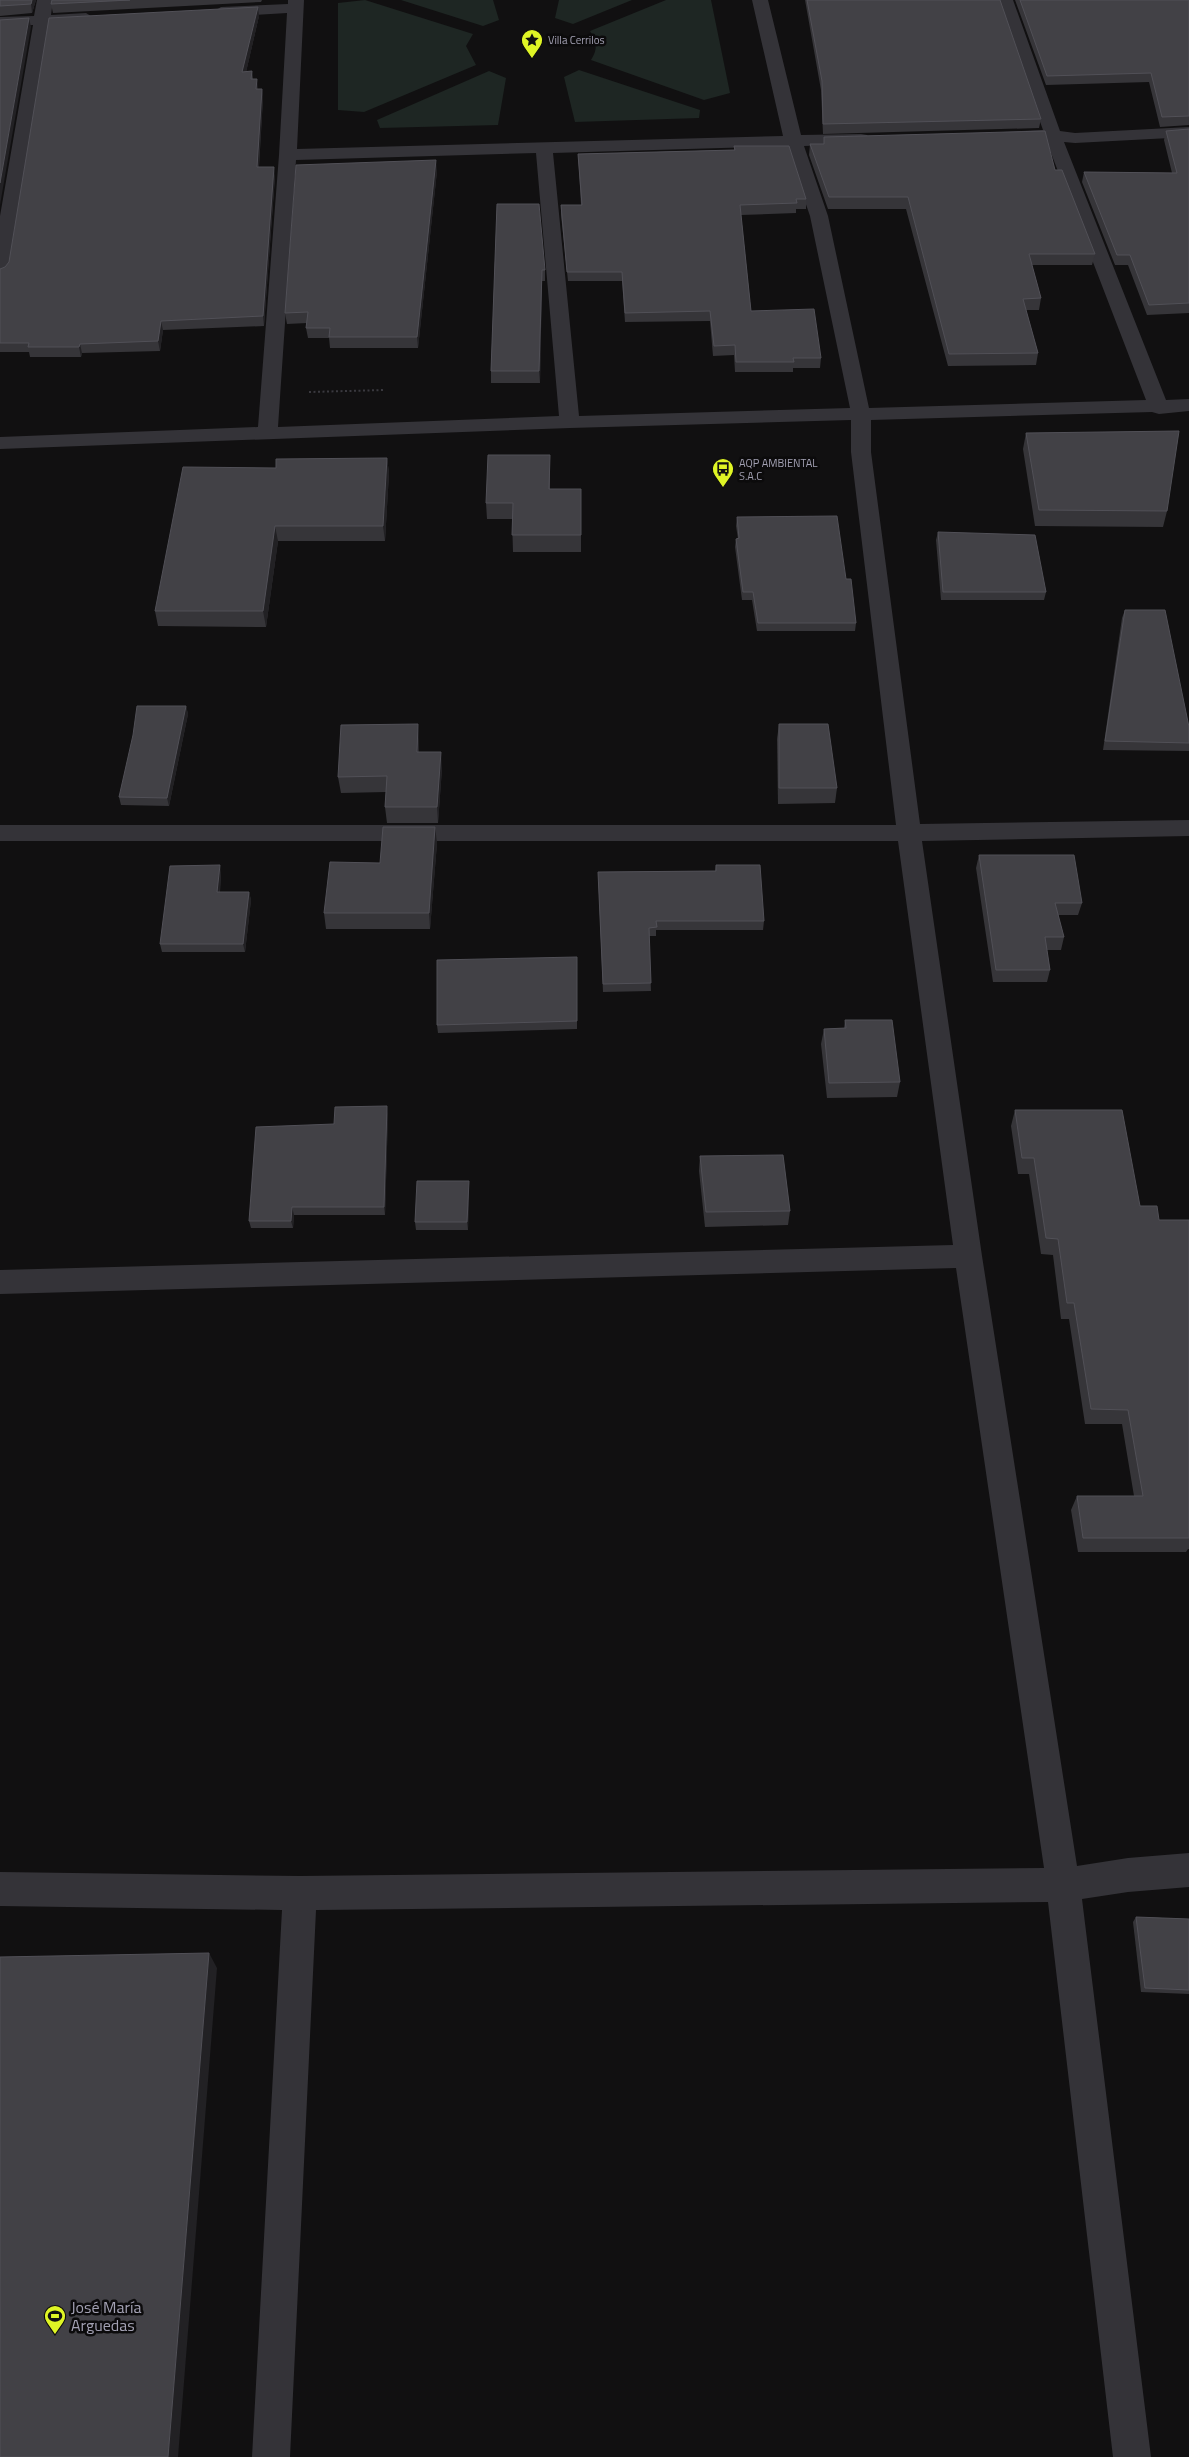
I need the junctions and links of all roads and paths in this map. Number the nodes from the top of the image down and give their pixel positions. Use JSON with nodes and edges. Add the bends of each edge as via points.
{"nodes":[{"id":1,"x":45,"y":0,"type":"edge"},
{"id":2,"x":760,"y":0,"type":"edge"},
{"id":3,"x":1005,"y":0,"type":"edge"},
{"id":4,"x":296,"y":4,"type":"edge"},
{"id":5,"x":208,"y":12,"type":"edge"},
{"id":6,"x":100,"y":18,"type":"edge"},
{"id":7,"x":42,"y":20,"type":"junction"},
{"id":8,"x":0,"y":22,"type":"edge"},
{"id":9,"x":1189,"y":132,"type":"edge"},
{"id":10,"x":1053,"y":135,"type":"junction"},
{"id":11,"x":995,"y":136,"type":"edge"},
{"id":12,"x":880,"y":139,"type":"edge"},
{"id":13,"x":793,"y":140,"type":"junction"},
{"id":14,"x":544,"y":149,"type":"junction"},
{"id":15,"x":288,"y":155,"type":"junction"},
{"id":16,"x":0,"y":271,"type":"edge"},
{"id":17,"x":1189,"y":405,"type":"edge"},
{"id":18,"x":1159,"y":408,"type":"junction"},
{"id":19,"x":861,"y":415,"type":"junction"},
{"id":20,"x":570,"y":422,"type":"junction"},
{"id":21,"x":268,"y":433,"type":"junction"},
{"id":22,"x":0,"y":443,"type":"edge"},
{"id":23,"x":1189,"y":828,"type":"edge"},
{"id":24,"x":0,"y":833,"type":"edge"},
{"id":25,"x":909,"y":834,"type":"junction"},
{"id":26,"x":968,"y":1256,"type":"junction"},
{"id":27,"x":0,"y":1282,"type":"edge"},
{"id":28,"x":1189,"y":1870,"type":"edge"},
{"id":29,"x":1063,"y":1885,"type":"junction"},
{"id":30,"x":0,"y":1889,"type":"edge"},
{"id":31,"x":300,"y":1893,"type":"junction"},
{"id":32,"x":271,"y":2457,"type":"edge"},
{"id":33,"x":1132,"y":2457,"type":"edge"}],
"edges":[{"from":1,"to":7,"type":"street"},
{"from":2,"to":13,"type":"street"},
{"from":3,"to":10,"type":"street"},
{"from":4,"to":5,"type":"street"},
{"from":4,"to":15,"type":"street"},
{"from":6,"to":7,"type":"street"},
{"from":7,"to":8,"type":"street"},
{"from":7,"to":16,"type":"street"},
{"from":9,"to":10,"type":"street","via":[[1075,138]]},
{"from":10,"to":11,"type":"street"},
{"from":10,"to":18,"type":"street"},
{"from":12,"to":13,"type":"street"},
{"from":13,"to":14,"type":"street"},
{"from":13,"to":19,"type":"street","via":[[819,216]]},
{"from":14,"to":15,"type":"street"},
{"from":14,"to":20,"type":"street"},
{"from":15,"to":21,"type":"street"},
{"from":17,"to":18,"type":"street"},
{"from":18,"to":19,"type":"street"},
{"from":19,"to":20,"type":"street"},
{"from":19,"to":25,"type":"street","via":[[861,452]]},
{"from":20,"to":21,"type":"street"},
{"from":21,"to":22,"type":"street"},
{"from":23,"to":25,"type":"street"},
{"from":24,"to":25,"type":"street"},
{"from":25,"to":26,"type":"street"},
{"from":26,"to":27,"type":"street"},
{"from":26,"to":29,"type":"street"},
{"from":28,"to":29,"type":"street"},
{"from":29,"to":31,"type":"street"},
{"from":29,"to":33,"type":"street"},
{"from":30,"to":31,"type":"street"},
{"from":31,"to":32,"type":"street"}]}
